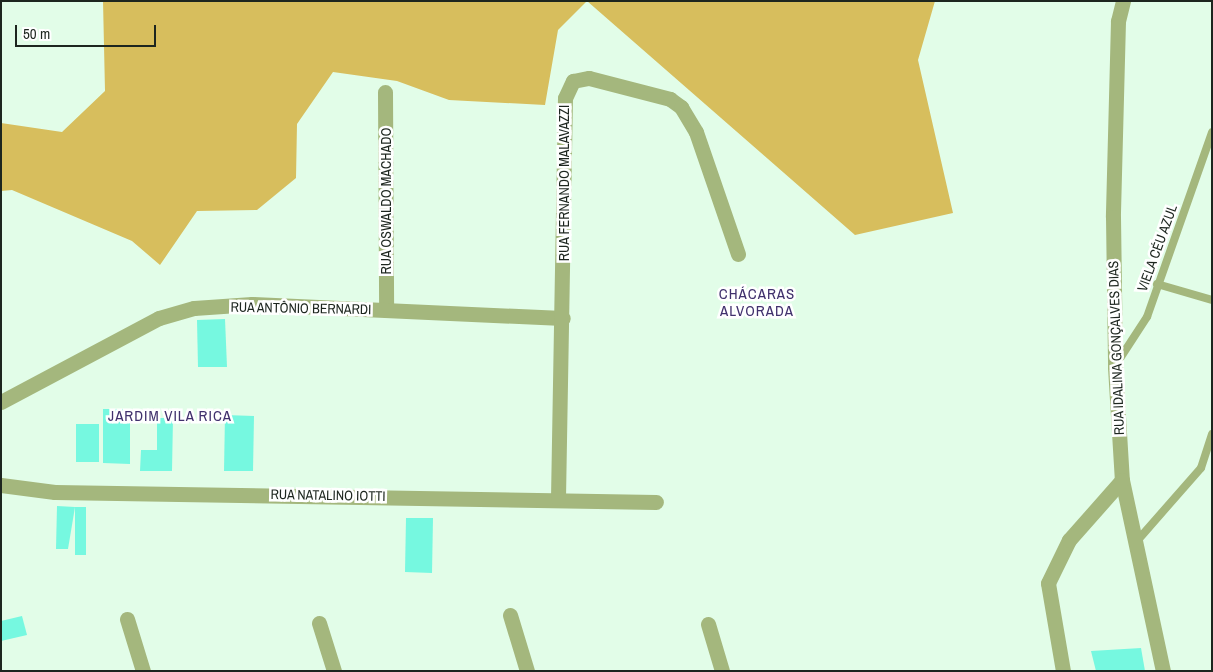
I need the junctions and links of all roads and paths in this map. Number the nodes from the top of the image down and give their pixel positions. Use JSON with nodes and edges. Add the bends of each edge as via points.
{"nodes":[{"id":1,"x":1110,"y":1,"type":"edge"},
{"id":2,"x":1123,"y":1,"type":"edge"},
{"id":3,"x":1118,"y":21,"type":"junction"},
{"id":4,"x":386,"y":92,"type":"dead end"},
{"id":5,"x":1212,"y":132,"type":"edge"},
{"id":6,"x":738,"y":254,"type":"dead end"},
{"id":7,"x":1156,"y":284,"type":"junction"},
{"id":8,"x":1212,"y":300,"type":"edge"},
{"id":9,"x":386,"y":310,"type":"junction"},
{"id":10,"x":563,"y":318,"type":"junction"},
{"id":11,"x":1114,"y":367,"type":"junction"},
{"id":12,"x":1,"y":402,"type":"edge"},
{"id":13,"x":1212,"y":434,"type":"edge"},
{"id":14,"x":1122,"y":480,"type":"junction"},
{"id":15,"x":1,"y":485,"type":"edge"},
{"id":16,"x":558,"y":498,"type":"junction"},
{"id":17,"x":656,"y":502,"type":"dead end"},
{"id":18,"x":1137,"y":541,"type":"junction"},
{"id":19,"x":510,"y":615,"type":"dead end"},
{"id":20,"x":127,"y":620,"type":"dead end"},
{"id":21,"x":318,"y":623,"type":"dead end"},
{"id":22,"x":708,"y":624,"type":"dead end"},
{"id":23,"x":143,"y":671,"type":"edge"},
{"id":24,"x":334,"y":671,"type":"edge"},
{"id":25,"x":527,"y":671,"type":"edge"},
{"id":26,"x":722,"y":671,"type":"edge"},
{"id":27,"x":1063,"y":671,"type":"edge"},
{"id":28,"x":1163,"y":671,"type":"edge"}],
"edges":[{"from":1,"to":3,"type":"street","name":"RUA IDALINA GONÇALVES DIAS"},
{"from":2,"to":3,"type":"street","name":"RUA IDALINA GONÇALVES DIAS"},
{"from":3,"to":11,"type":"street","name":"RUA IDALINA GONÇALVES DIAS"},
{"from":4,"to":9,"type":"street","name":"RUA OSWALDO MACHADO"},
{"from":5,"to":7,"type":"lane","name":"VIELA CÉU AZUL"},
{"from":6,"to":10,"type":"street","name":"RUA FERNANDO MALAVAZZI","via":[[696,132],[681,107],[670,99],[589,78],[573,81],[564,98]]},
{"from":7,"to":8,"type":"lane"},
{"from":7,"to":11,"type":"lane","name":"VIELA CÉU AZUL","via":[[1147,317]]},
{"from":9,"to":10,"type":"street","name":"RUA ANTÔNIO BERNARDI"},
{"from":9,"to":12,"type":"street","name":"RUA ANTÔNIO BERNARDI","via":[[252,304],[194,308],[159,318]]},
{"from":10,"to":16,"type":"street","name":"RUA FERNANDO MALAVAZZI"},
{"from":11,"to":14,"type":"street","name":"RUA IDALINA GONÇALVES DIAS"},
{"from":13,"to":18,"type":"lane","via":[[1201,468]]},
{"from":14,"to":18,"type":"street","name":"RUA IDALINA GONÇALVES DIAS"},
{"from":14,"to":27,"type":"street","via":[[1069,540],[1048,583]]},
{"from":15,"to":16,"type":"street","name":"RUA NATALINO IOTTI","via":[[55,492]]},
{"from":16,"to":17,"type":"street","name":"RUA NATALINO IOTTI"},
{"from":18,"to":28,"type":"street","name":"RUA IDALINA GONÇALVES DIAS"},
{"from":19,"to":25,"type":"street"},
{"from":20,"to":23,"type":"street"},
{"from":21,"to":24,"type":"street"},
{"from":22,"to":26,"type":"street"}]}
